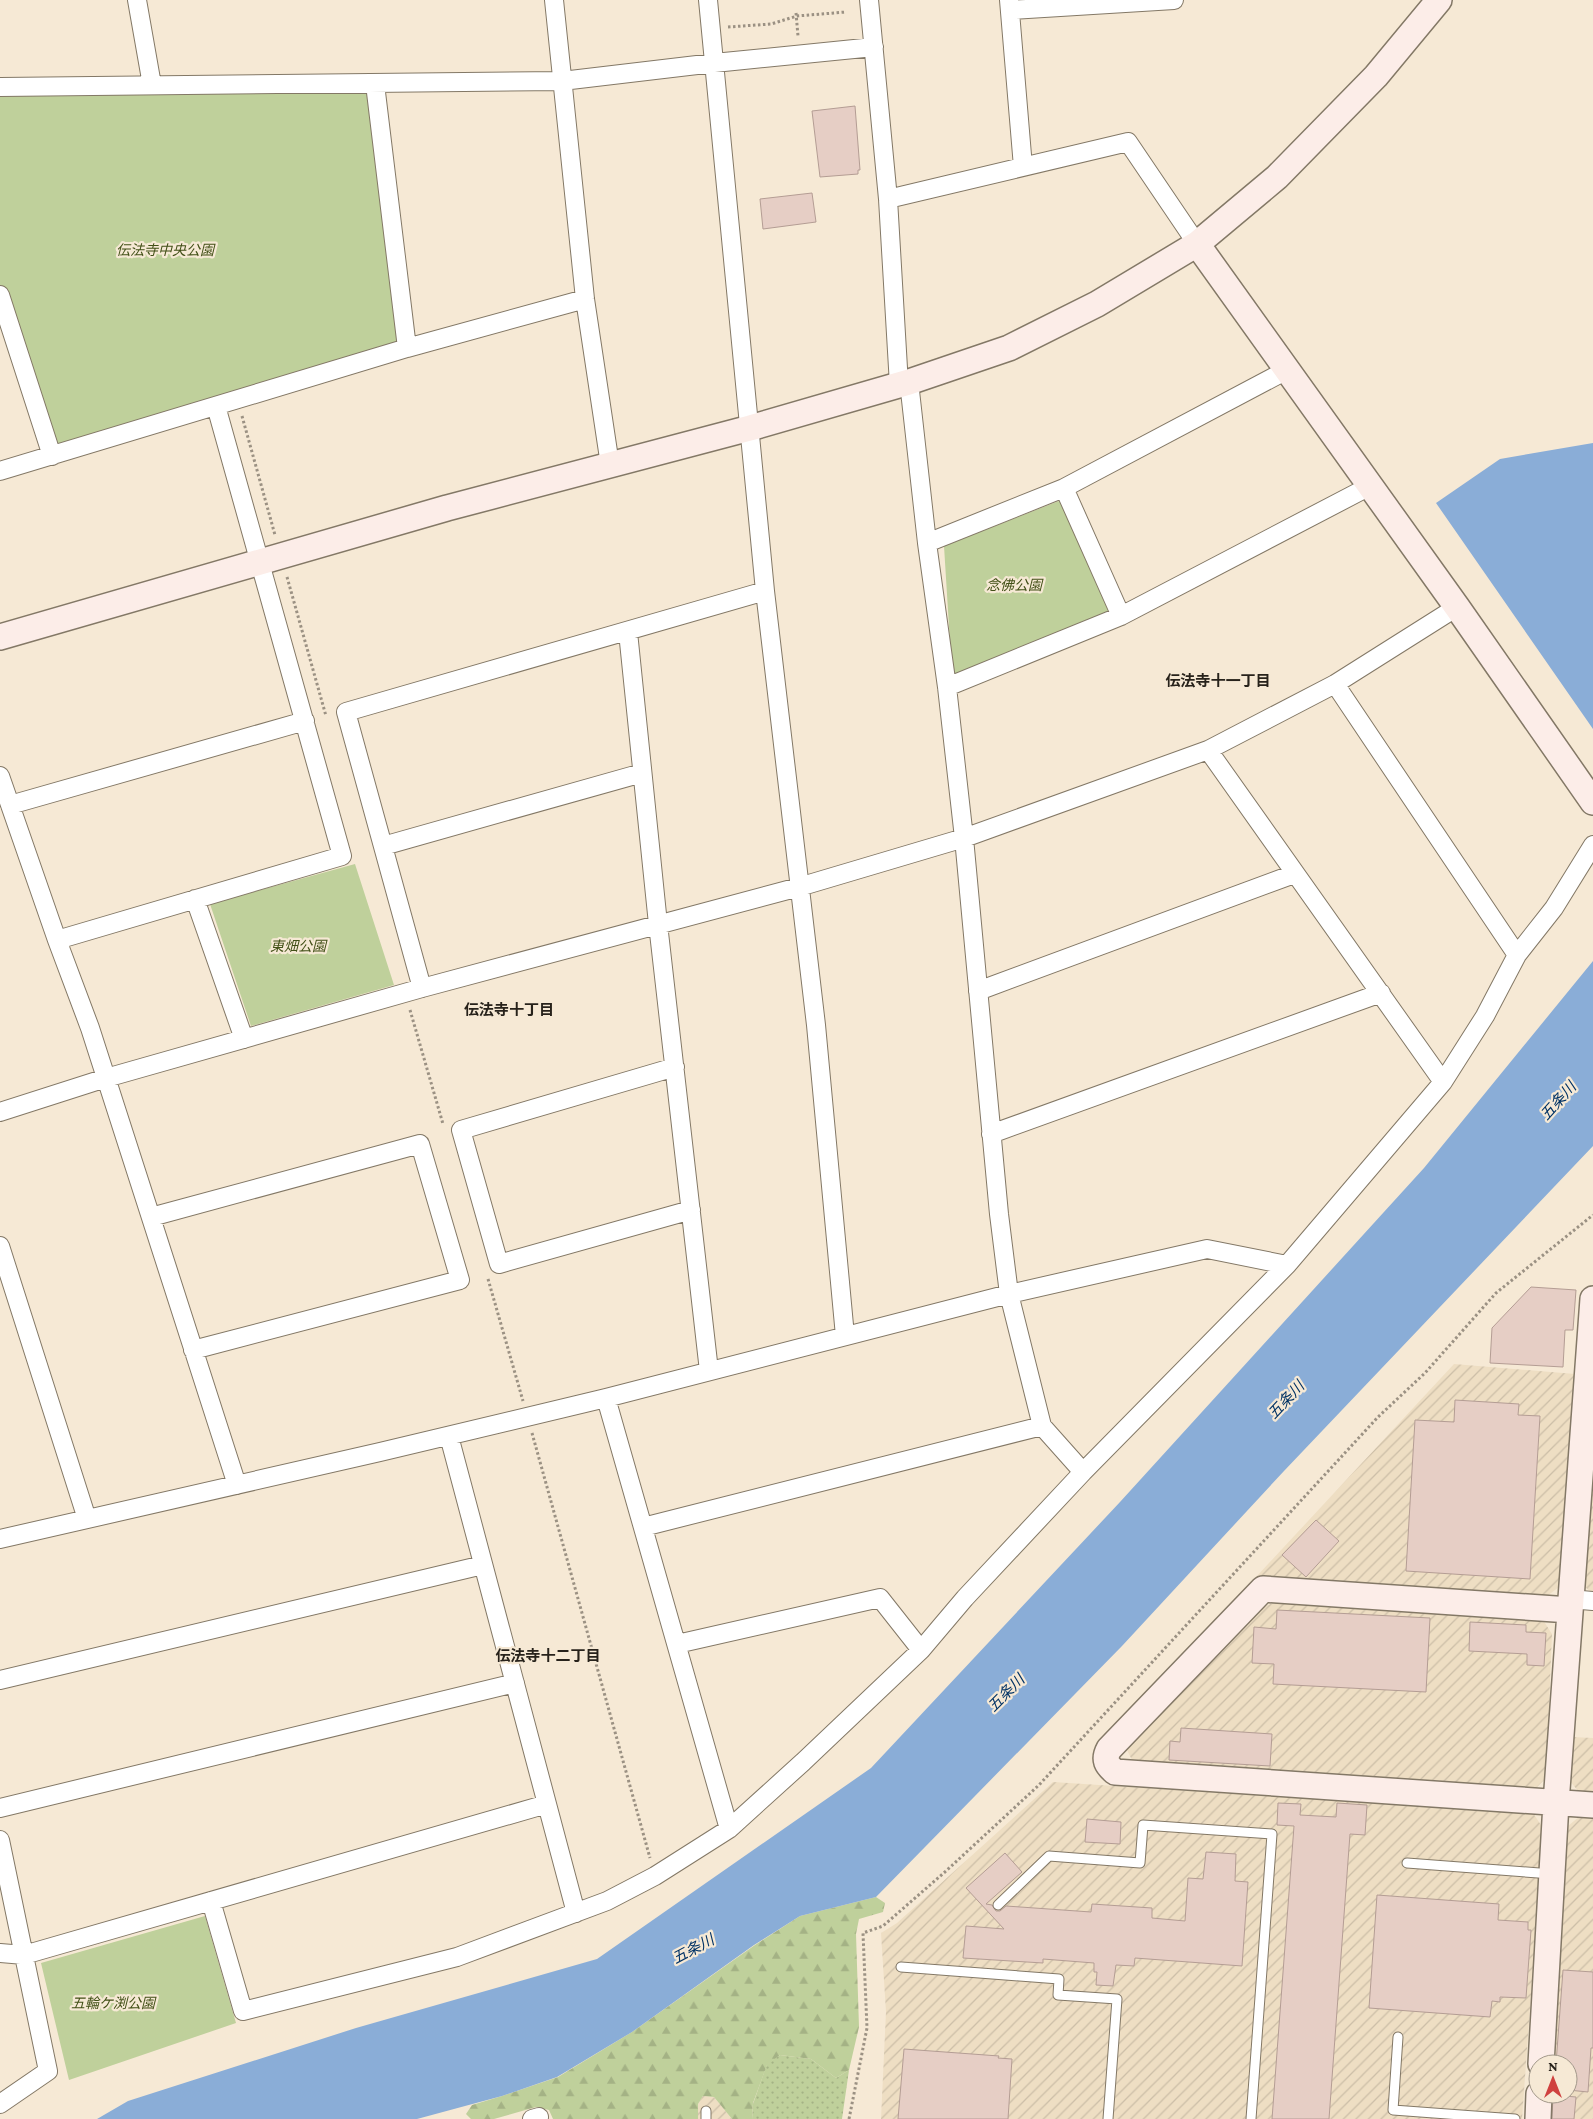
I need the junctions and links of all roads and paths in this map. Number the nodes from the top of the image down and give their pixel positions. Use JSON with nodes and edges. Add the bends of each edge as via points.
{"nodes":[{"id":1,"x":136,"y":0,"type":"edge"},
{"id":2,"x":554,"y":0,"type":"edge"},
{"id":3,"x":708,"y":0,"type":"edge"},
{"id":4,"x":869,"y":0,"type":"edge"},
{"id":5,"x":1174,"y":0,"type":"edge"},
{"id":6,"x":1439,"y":0,"type":"edge"},
{"id":7,"x":1009,"y":5,"type":"edge"},
{"id":8,"x":846,"y":12,"type":"dead end"},
{"id":9,"x":725,"y":27,"type":"dead end"},
{"id":10,"x":874,"y":47,"type":"junction"},
{"id":11,"x":714,"y":63,"type":"junction"},
{"id":12,"x":562,"y":81,"type":"junction"},
{"id":13,"x":152,"y":84,"type":"junction"},
{"id":14,"x":375,"y":84,"type":"junction"},
{"id":15,"x":0,"y":87,"type":"edge"},
{"id":16,"x":1023,"y":167,"type":"junction"},
{"id":17,"x":888,"y":199,"type":"junction"},
{"id":18,"x":1196,"y":244,"type":"junction"},
{"id":19,"x":0,"y":295,"type":"edge"},
{"id":20,"x":585,"y":299,"type":"junction"},
{"id":21,"x":407,"y":348,"type":"junction"},
{"id":22,"x":1287,"y":370,"type":"junction"},
{"id":23,"x":904,"y":383,"type":"junction"},
{"id":24,"x":216,"y":406,"type":"junction"},
{"id":25,"x":750,"y":428,"type":"junction"},
{"id":26,"x":52,"y":456,"type":"junction"},
{"id":27,"x":610,"y":465,"type":"junction"},
{"id":28,"x":0,"y":471,"type":"edge"},
{"id":29,"x":1370,"y":486,"type":"junction"},
{"id":30,"x":1064,"y":488,"type":"junction"},
{"id":31,"x":927,"y":543,"type":"junction"},
{"id":32,"x":260,"y":562,"type":"junction"},
{"id":33,"x":766,"y":591,"type":"junction"},
{"id":34,"x":1457,"y":607,"type":"junction"},
{"id":35,"x":1121,"y":616,"type":"junction"},
{"id":36,"x":628,"y":632,"type":"junction"},
{"id":37,"x":0,"y":637,"type":"edge"},
{"id":38,"x":1335,"y":684,"type":"junction"},
{"id":39,"x":947,"y":687,"type":"junction"},
{"id":40,"x":305,"y":721,"type":"junction"},
{"id":41,"x":1208,"y":750,"type":"junction"},
{"id":42,"x":642,"y":773,"type":"junction"},
{"id":43,"x":0,"y":776,"type":"edge"},
{"id":44,"x":1593,"y":802,"type":"edge"},
{"id":45,"x":10,"y":804,"type":"junction"},
{"id":46,"x":964,"y":838,"type":"junction"},
{"id":47,"x":1593,"y":845,"type":"edge"},
{"id":48,"x":384,"y":846,"type":"junction"},
{"id":49,"x":1294,"y":874,"type":"junction"},
{"id":50,"x":799,"y":887,"type":"junction"},
{"id":51,"x":195,"y":899,"type":"junction"},
{"id":52,"x":658,"y":924,"type":"junction"},
{"id":53,"x":56,"y":940,"type":"junction"},
{"id":54,"x":1517,"y":955,"type":"junction"},
{"id":55,"x":422,"y":988,"type":"junction"},
{"id":56,"x":978,"y":991,"type":"junction"},
{"id":57,"x":1381,"y":993,"type":"junction"},
{"id":58,"x":244,"y":1039,"type":"junction"},
{"id":59,"x":674,"y":1067,"type":"junction"},
{"id":60,"x":106,"y":1078,"type":"junction"},
{"id":61,"x":1443,"y":1082,"type":"junction"},
{"id":62,"x":0,"y":1112,"type":"edge"},
{"id":63,"x":991,"y":1134,"type":"junction"},
{"id":64,"x":690,"y":1210,"type":"junction"},
{"id":65,"x":151,"y":1217,"type":"junction"},
{"id":66,"x":0,"y":1246,"type":"edge"},
{"id":67,"x":1287,"y":1265,"type":"junction"},
{"id":68,"x":1009,"y":1294,"type":"junction"},
{"id":69,"x":1593,"y":1299,"type":"edge"},
{"id":70,"x":846,"y":1336,"type":"junction"},
{"id":71,"x":194,"y":1350,"type":"junction"},
{"id":72,"x":709,"y":1371,"type":"junction"},
{"id":73,"x":606,"y":1398,"type":"junction"},
{"id":74,"x":1042,"y":1426,"type":"junction"},
{"id":75,"x":449,"y":1436,"type":"junction"},
{"id":76,"x":1083,"y":1472,"type":"junction"},
{"id":77,"x":237,"y":1485,"type":"junction"},
{"id":78,"x":87,"y":1519,"type":"junction"},
{"id":79,"x":643,"y":1527,"type":"junction"},
{"id":80,"x":0,"y":1538,"type":"edge"},
{"id":81,"x":483,"y":1565,"type":"junction"},
{"id":82,"x":1578,"y":1603,"type":"edge"},
{"id":83,"x":677,"y":1644,"type":"junction"},
{"id":84,"x":921,"y":1650,"type":"junction"},
{"id":85,"x":0,"y":1680,"type":"edge"},
{"id":86,"x":514,"y":1683,"type":"junction"},
{"id":87,"x":1556,"y":1803,"type":"junction"},
{"id":88,"x":547,"y":1804,"type":"junction"},
{"id":89,"x":1593,"y":1805,"type":"edge"},
{"id":90,"x":0,"y":1808,"type":"edge"},
{"id":91,"x":729,"y":1829,"type":"junction"},
{"id":92,"x":0,"y":1840,"type":"edge"},
{"id":93,"x":1407,"y":1863,"type":"dead end"},
{"id":94,"x":1552,"y":1874,"type":"junction"},
{"id":95,"x":211,"y":1901,"type":"junction"},
{"id":96,"x":998,"y":1905,"type":"dead end"},
{"id":97,"x":576,"y":1913,"type":"junction"},
{"id":98,"x":0,"y":1953,"type":"edge"},
{"id":99,"x":24,"y":1955,"type":"junction"},
{"id":100,"x":901,"y":1967,"type":"dead end"},
{"id":101,"x":1398,"y":2037,"type":"dead end"},
{"id":102,"x":1542,"y":2054,"type":"edge"},
{"id":103,"x":0,"y":2104,"type":"edge"},
{"id":104,"x":1539,"y":2104,"type":"edge"},
{"id":105,"x":1108,"y":2119,"type":"edge"},
{"id":106,"x":1250,"y":2119,"type":"edge"},
{"id":107,"x":1515,"y":2119,"type":"edge"},
{"id":108,"x":1538,"y":2119,"type":"edge"}],
"edges":[{"from":1,"to":13,"type":"street"},
{"from":2,"to":12,"type":"street"},
{"from":3,"to":11,"type":"street"},
{"from":4,"to":10,"type":"street"},
{"from":5,"to":7,"type":"street"},
{"from":6,"to":18,"type":"street","via":[[1376,76],[1277,177]]},
{"from":7,"to":16,"type":"street"},
{"from":8,"to":9,"type":"path","via":[[797,16],[770,24]]},
{"from":10,"to":11,"type":"street"},
{"from":10,"to":17,"type":"street"},
{"from":11,"to":12,"type":"street"},
{"from":11,"to":25,"type":"street"},
{"from":12,"to":14,"type":"street"},
{"from":12,"to":20,"type":"street"},
{"from":13,"to":14,"type":"street"},
{"from":13,"to":15,"type":"street"},
{"from":14,"to":21,"type":"street"},
{"from":16,"to":17,"type":"street"},
{"from":16,"to":18,"type":"street","via":[[1128,142]]},
{"from":17,"to":23,"type":"street"},
{"from":18,"to":22,"type":"street"},
{"from":18,"to":23,"type":"street","via":[[1097,304],[1009,348]]},
{"from":19,"to":26,"type":"street"},
{"from":20,"to":21,"type":"street"},
{"from":20,"to":27,"type":"street"},
{"from":21,"to":24,"type":"street"},
{"from":22,"to":29,"type":"street"},
{"from":22,"to":30,"type":"street"},
{"from":23,"to":25,"type":"street"},
{"from":23,"to":31,"type":"street"},
{"from":24,"to":26,"type":"street"},
{"from":24,"to":32,"type":"street"},
{"from":25,"to":27,"type":"street"},
{"from":25,"to":33,"type":"street"},
{"from":26,"to":28,"type":"street"},
{"from":27,"to":32,"type":"street"},
{"from":29,"to":34,"type":"street"},
{"from":29,"to":35,"type":"street"},
{"from":30,"to":31,"type":"street"},
{"from":30,"to":35,"type":"street"},
{"from":31,"to":39,"type":"street"},
{"from":32,"to":37,"type":"street"},
{"from":32,"to":40,"type":"street"},
{"from":33,"to":36,"type":"street"},
{"from":33,"to":50,"type":"street"},
{"from":34,"to":38,"type":"street"},
{"from":34,"to":44,"type":"street"},
{"from":35,"to":39,"type":"street"},
{"from":36,"to":42,"type":"street"},
{"from":36,"to":48,"type":"street","via":[[346,712]]},
{"from":38,"to":41,"type":"street"},
{"from":38,"to":54,"type":"street"},
{"from":39,"to":46,"type":"street"},
{"from":40,"to":45,"type":"street"},
{"from":40,"to":51,"type":"street","via":[[342,856]]},
{"from":41,"to":46,"type":"street"},
{"from":41,"to":49,"type":"street"},
{"from":42,"to":48,"type":"street"},
{"from":42,"to":52,"type":"street"},
{"from":43,"to":45,"type":"street"},
{"from":45,"to":53,"type":"street"},
{"from":46,"to":50,"type":"street"},
{"from":46,"to":56,"type":"street"},
{"from":47,"to":54,"type":"street","via":[[1554,908]]},
{"from":48,"to":55,"type":"street"},
{"from":49,"to":56,"type":"street"},
{"from":49,"to":57,"type":"street"},
{"from":50,"to":52,"type":"street"},
{"from":50,"to":70,"type":"street","via":[[816,1025]]},
{"from":51,"to":53,"type":"street"},
{"from":51,"to":58,"type":"street"},
{"from":52,"to":55,"type":"street"},
{"from":52,"to":59,"type":"street"},
{"from":53,"to":60,"type":"street"},
{"from":54,"to":61,"type":"street","via":[[1485,1016]]},
{"from":55,"to":58,"type":"street"},
{"from":56,"to":63,"type":"street"},
{"from":57,"to":61,"type":"street"},
{"from":57,"to":63,"type":"street"},
{"from":58,"to":60,"type":"street"},
{"from":59,"to":64,"type":"street"},
{"from":59,"to":64,"type":"street","via":[[461,1130],[498,1264]]},
{"from":60,"to":62,"type":"street"},
{"from":60,"to":65,"type":"street"},
{"from":61,"to":67,"type":"street"},
{"from":63,"to":68,"type":"street"},
{"from":64,"to":72,"type":"street"},
{"from":65,"to":71,"type":"street"},
{"from":65,"to":71,"type":"street","via":[[420,1144],[460,1280]]},
{"from":66,"to":78,"type":"street"},
{"from":67,"to":68,"type":"street","via":[[1207,1249]]},
{"from":67,"to":76,"type":"street"},
{"from":68,"to":70,"type":"street"},
{"from":68,"to":74,"type":"street"},
{"from":69,"to":82,"type":"street"},
{"from":70,"to":72,"type":"street"},
{"from":71,"to":77,"type":"street"},
{"from":72,"to":73,"type":"street"},
{"from":73,"to":75,"type":"street"},
{"from":73,"to":79,"type":"street"},
{"from":74,"to":76,"type":"street"},
{"from":74,"to":79,"type":"street"},
{"from":75,"to":77,"type":"street"},
{"from":75,"to":81,"type":"street"},
{"from":76,"to":84,"type":"street"},
{"from":77,"to":78,"type":"street"},
{"from":78,"to":80,"type":"street"},
{"from":79,"to":83,"type":"street"},
{"from":81,"to":85,"type":"street"},
{"from":81,"to":86,"type":"street"},
{"from":82,"to":87,"type":"street"},
{"from":82,"to":87,"type":"street","via":[[1263,1589],[1105,1756],[1107,1765],[1115,1772]]},
{"from":83,"to":84,"type":"street","via":[[880,1598]]},
{"from":83,"to":91,"type":"street"},
{"from":84,"to":91,"type":"street"},
{"from":86,"to":88,"type":"street"},
{"from":86,"to":90,"type":"street"},
{"from":87,"to":89,"type":"street"},
{"from":87,"to":94,"type":"street"},
{"from":88,"to":95,"type":"street"},
{"from":88,"to":97,"type":"street"},
{"from":91,"to":97,"type":"street","via":[[655,1876]]},
{"from":92,"to":99,"type":"street"},
{"from":93,"to":94,"type":"lane"},
{"from":94,"to":102,"type":"street"},
{"from":95,"to":97,"type":"street","via":[[243,2011],[457,1957]]},
{"from":95,"to":99,"type":"street"},
{"from":96,"to":106,"type":"lane","via":[[1050,1856],[1140,1863],[1143,1825],[1272,1834]]},
{"from":98,"to":99,"type":"street"},
{"from":99,"to":103,"type":"street","via":[[48,2071]]},
{"from":100,"to":105,"type":"lane","via":[[1059,1979],[1058,1995],[1117,1999]]},
{"from":101,"to":107,"type":"lane","via":[[1393,2110]]},
{"from":104,"to":108,"type":"street"}]}
